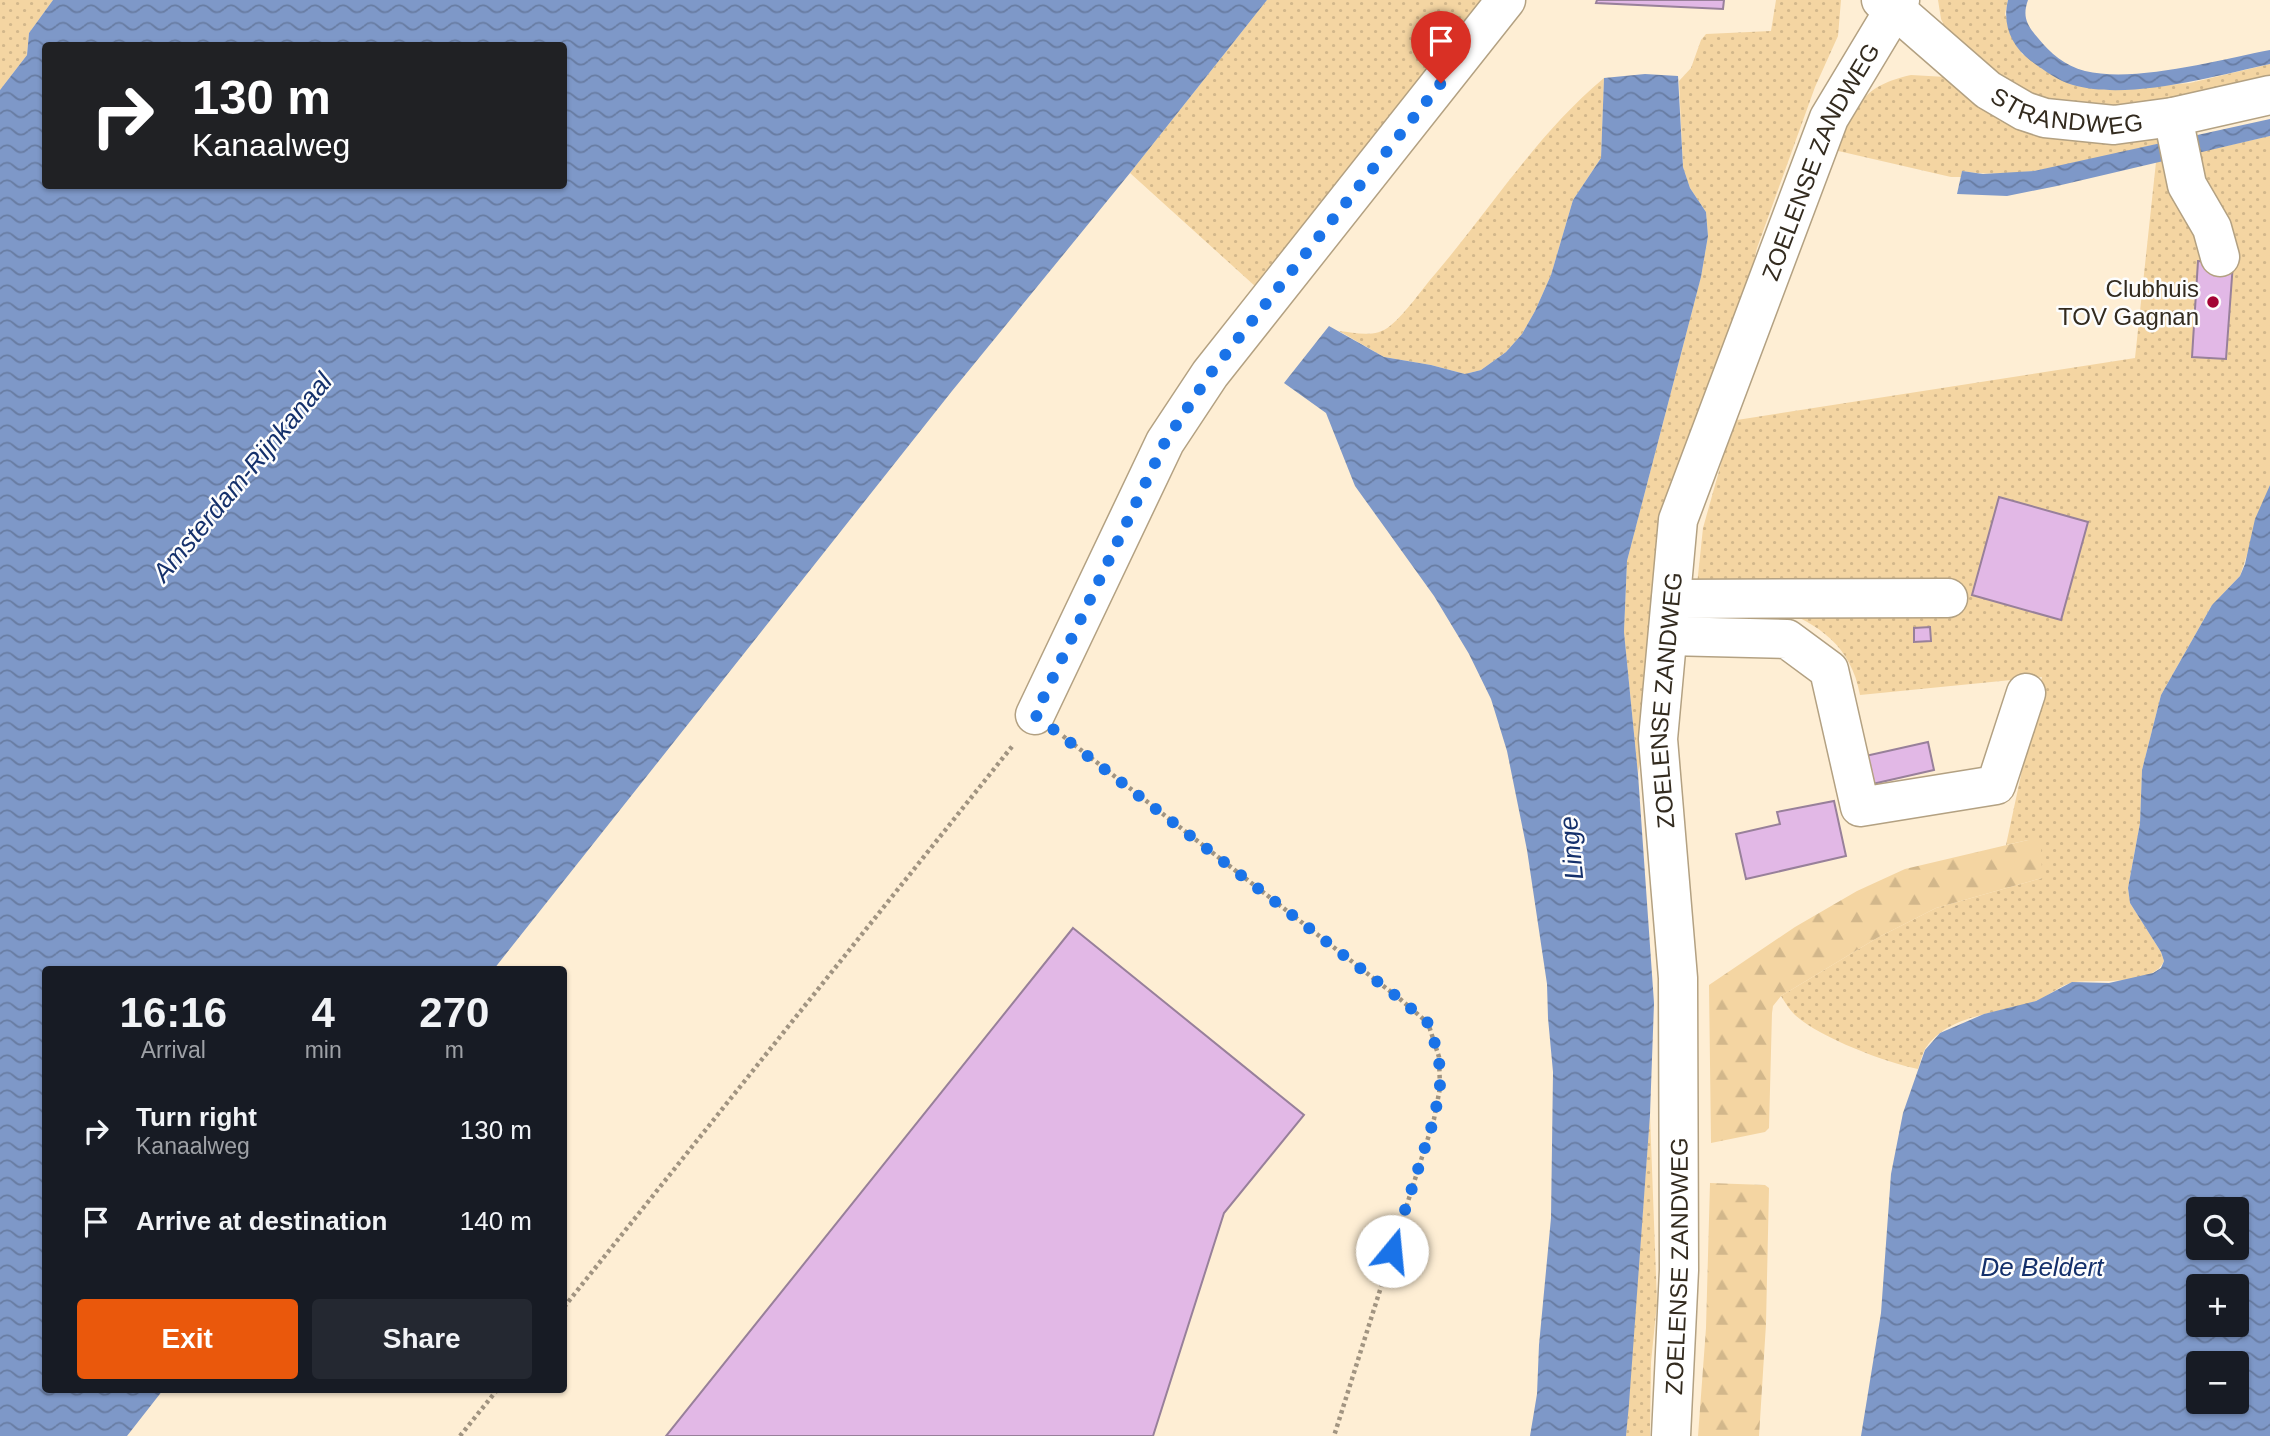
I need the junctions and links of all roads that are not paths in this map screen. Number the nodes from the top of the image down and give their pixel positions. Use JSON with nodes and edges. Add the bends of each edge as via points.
{"nodes":[{"id":1,"x":1506,"y":0,"type":"edge"},
{"id":2,"x":1892,"y":3,"type":"edge"},
{"id":3,"x":2270,"y":95,"type":"edge"},
{"id":4,"x":2174,"y":121,"type":"junction"},
{"id":5,"x":2220,"y":257,"type":"dead end"},
{"id":6,"x":1671,"y":598,"type":"junction"},
{"id":7,"x":1948,"y":598,"type":"dead end"},
{"id":8,"x":1668,"y":636,"type":"junction"},
{"id":9,"x":2026,"y":693,"type":"dead end"},
{"id":10,"x":1035,"y":715,"type":"road end"},
{"id":11,"x":1671,"y":1436,"type":"edge"}],
"edges":[{"from":1,"to":10,"type":"street","via":[[1210,374],[1165,442]]},
{"from":2,"to":4,"type":"street","name":"STRANDWEG","via":[[1988,90],[2024,111],[2045,118],[2114,125]]},
{"from":2,"to":6,"type":"street","name":"ZOELENSE ZANDWEG","via":[[1829,118],[1678,520]]},
{"from":3,"to":4,"type":"street","name":"STRANDWEG"},
{"from":4,"to":5,"type":"street","via":[[2187,186],[2212,228]]},
{"from":6,"to":7,"type":"street"},
{"from":6,"to":8,"type":"street","name":"ZOELENSE ZANDWEG"},
{"from":8,"to":9,"type":"street","via":[[1787,639],[1829,670],[1860,807],[1996,785]]},
{"from":8,"to":11,"type":"street","name":"ZOELENSE ZANDWEG","via":[[1658,739],[1678,978],[1679,1270]]}]}
